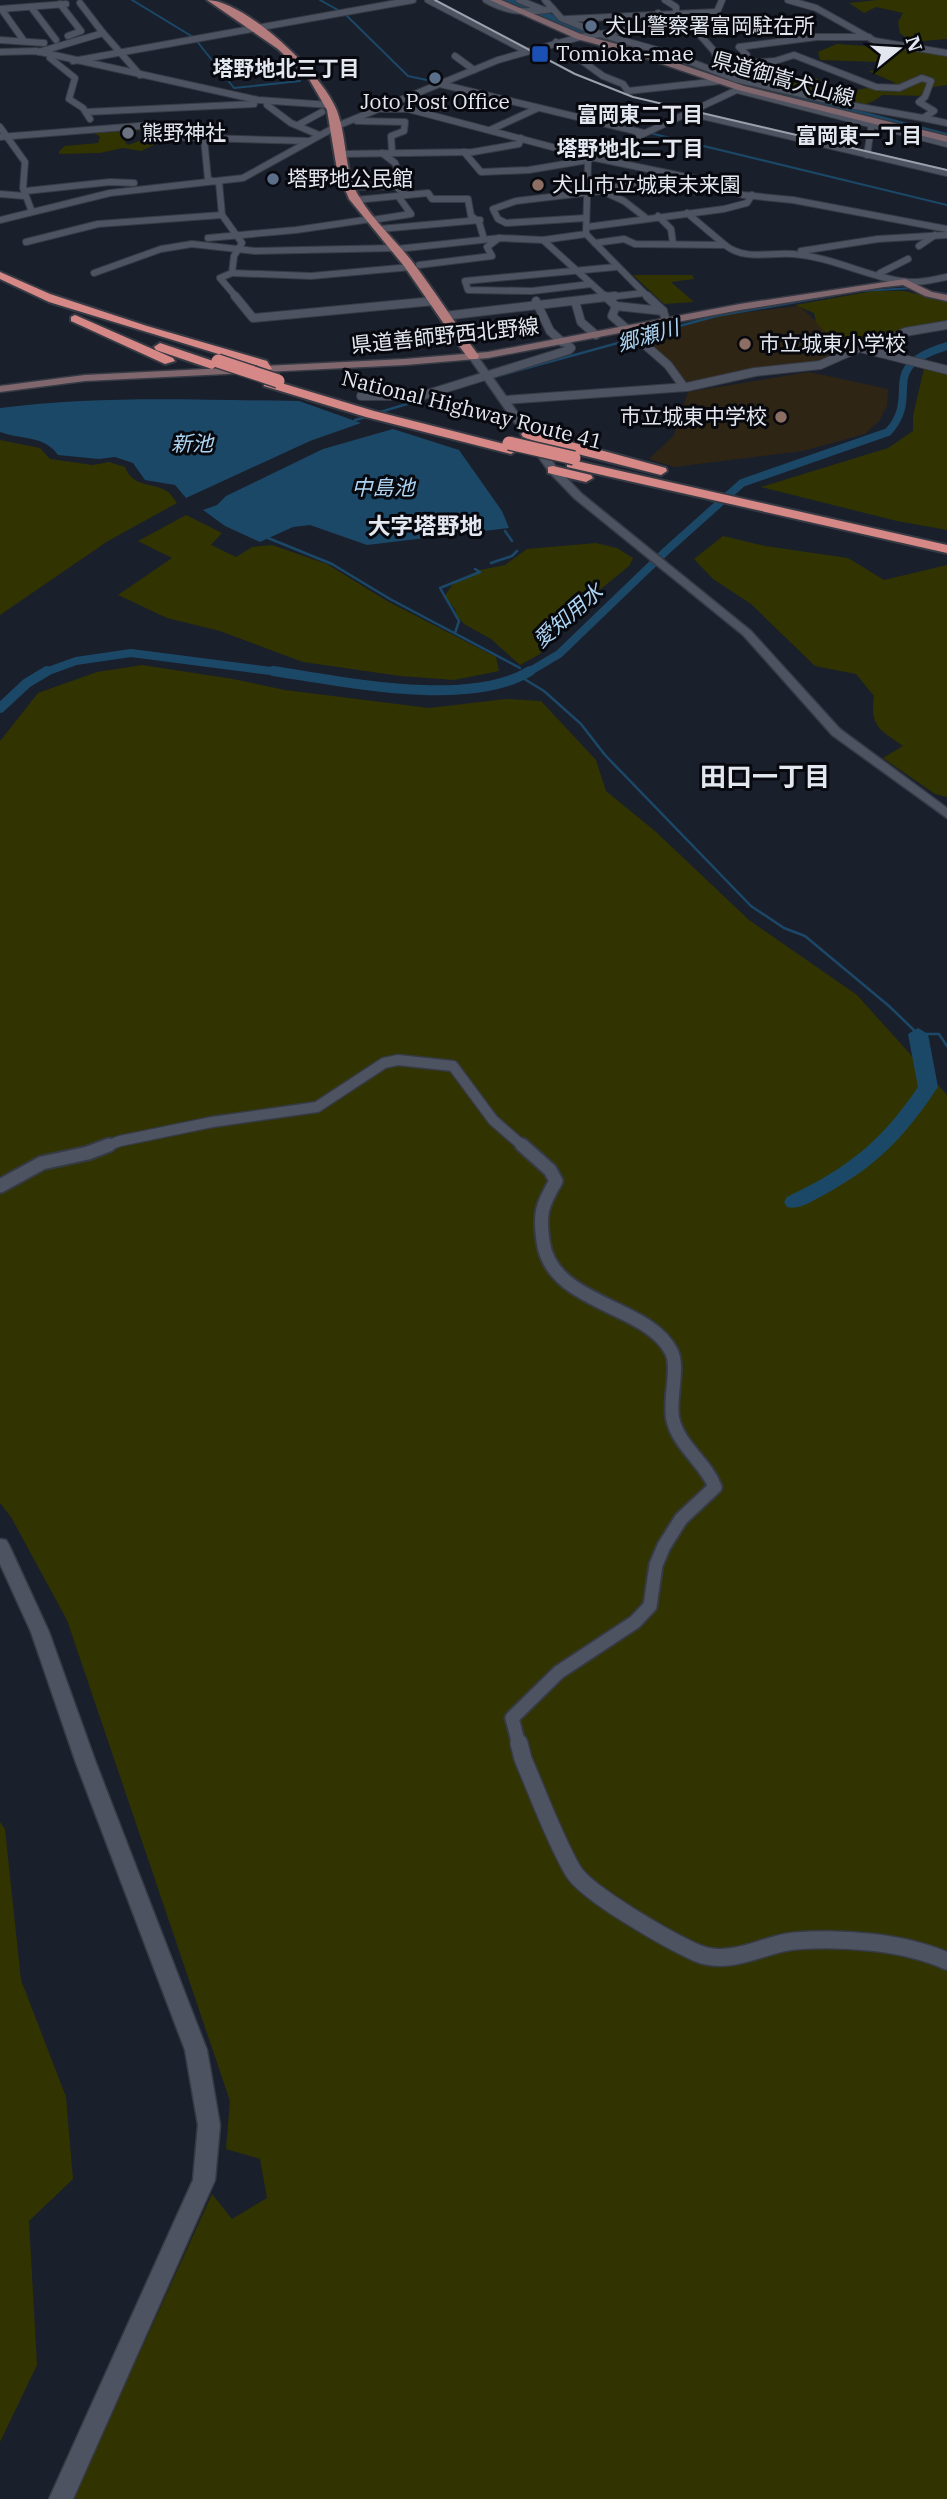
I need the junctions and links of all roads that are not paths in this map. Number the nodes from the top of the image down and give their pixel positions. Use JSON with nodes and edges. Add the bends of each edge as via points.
{"nodes":[{"id":1,"x":212,"y":0,"type":"edge"},
{"id":2,"x":413,"y":0,"type":"edge"},
{"id":3,"x":428,"y":0,"type":"edge"},
{"id":4,"x":486,"y":0,"type":"edge"},
{"id":5,"x":494,"y":0,"type":"edge"},
{"id":6,"x":519,"y":0,"type":"edge"},
{"id":7,"x":545,"y":0,"type":"edge"},
{"id":8,"x":665,"y":0,"type":"edge"},
{"id":9,"x":722,"y":0,"type":"edge"},
{"id":10,"x":788,"y":0,"type":"edge"},
{"id":11,"x":79,"y":2,"type":"edge"},
{"id":12,"x":61,"y":4,"type":"junction"},
{"id":13,"x":31,"y":7,"type":"junction"},
{"id":14,"x":553,"y":9,"type":"junction"},
{"id":15,"x":1,"y":10,"type":"edge"},
{"id":16,"x":541,"y":10,"type":"junction"},
{"id":17,"x":676,"y":12,"type":"junction"},
{"id":18,"x":717,"y":12,"type":"junction"},
{"id":19,"x":527,"y":13,"type":"junction"},
{"id":20,"x":658,"y":13,"type":"junction"},
{"id":21,"x":566,"y":20,"type":"junction"},
{"id":22,"x":257,"y":27,"type":"junction"},
{"id":23,"x":103,"y":33,"type":"junction"},
{"id":24,"x":600,"y":34,"type":"junction"},
{"id":25,"x":580,"y":37,"type":"junction"},
{"id":26,"x":869,"y":37,"type":"junction"},
{"id":27,"x":0,"y":40,"type":"edge"},
{"id":28,"x":56,"y":40,"type":"junction"},
{"id":29,"x":24,"y":41,"type":"junction"},
{"id":30,"x":556,"y":42,"type":"junction"},
{"id":31,"x":44,"y":44,"type":"junction"},
{"id":32,"x":526,"y":51,"type":"junction"},
{"id":33,"x":0,"y":52,"type":"edge"},
{"id":34,"x":40,"y":52,"type":"junction"},
{"id":35,"x":120,"y":52,"type":"junction"},
{"id":36,"x":947,"y":53,"type":"edge"},
{"id":37,"x":455,"y":56,"type":"dead end"},
{"id":38,"x":73,"y":61,"type":"junction"},
{"id":39,"x":749,"y":63,"type":"junction"},
{"id":40,"x":474,"y":70,"type":"junction"},
{"id":41,"x":141,"y":75,"type":"junction"},
{"id":42,"x":721,"y":77,"type":"junction"},
{"id":43,"x":440,"y":84,"type":"junction"},
{"id":44,"x":739,"y":89,"type":"junction"},
{"id":45,"x":263,"y":103,"type":"junction"},
{"id":46,"x":538,"y":108,"type":"junction"},
{"id":47,"x":328,"y":109,"type":"junction"},
{"id":48,"x":379,"y":109,"type":"junction"},
{"id":49,"x":113,"y":110,"type":"junction"},
{"id":50,"x":86,"y":112,"type":"junction"},
{"id":51,"x":689,"y":113,"type":"junction"},
{"id":52,"x":923,"y":118,"type":"junction"},
{"id":53,"x":351,"y":121,"type":"junction"},
{"id":54,"x":872,"y":123,"type":"junction"},
{"id":55,"x":947,"y":123,"type":"edge"},
{"id":56,"x":298,"y":125,"type":"junction"},
{"id":57,"x":337,"y":126,"type":"junction"},
{"id":58,"x":0,"y":127,"type":"edge"},
{"id":59,"x":121,"y":127,"type":"junction"},
{"id":60,"x":92,"y":130,"type":"junction"},
{"id":61,"x":490,"y":130,"type":"junction"},
{"id":62,"x":646,"y":132,"type":"junction"},
{"id":63,"x":320,"y":135,"type":"junction"},
{"id":64,"x":4,"y":137,"type":"edge"},
{"id":65,"x":204,"y":138,"type":"junction"},
{"id":66,"x":521,"y":138,"type":"junction"},
{"id":67,"x":310,"y":141,"type":"junction"},
{"id":68,"x":947,"y":141,"type":"edge"},
{"id":69,"x":392,"y":151,"type":"junction"},
{"id":70,"x":464,"y":152,"type":"junction"},
{"id":71,"x":382,"y":153,"type":"junction"},
{"id":72,"x":341,"y":154,"type":"junction"},
{"id":73,"x":866,"y":155,"type":"junction"},
{"id":74,"x":588,"y":159,"type":"junction"},
{"id":75,"x":493,"y":172,"type":"junction"},
{"id":76,"x":947,"y":173,"type":"edge"},
{"id":77,"x":668,"y":175,"type":"junction"},
{"id":78,"x":208,"y":180,"type":"junction"},
{"id":79,"x":497,"y":181,"type":"dead end"},
{"id":80,"x":641,"y":181,"type":"junction"},
{"id":81,"x":219,"y":182,"type":"junction"},
{"id":82,"x":586,"y":182,"type":"junction"},
{"id":83,"x":123,"y":183,"type":"junction"},
{"id":84,"x":395,"y":186,"type":"junction"},
{"id":85,"x":717,"y":186,"type":"junction"},
{"id":86,"x":348,"y":187,"type":"junction"},
{"id":87,"x":466,"y":189,"type":"dead end"},
{"id":88,"x":129,"y":190,"type":"junction"},
{"id":89,"x":600,"y":191,"type":"junction"},
{"id":90,"x":586,"y":192,"type":"junction"},
{"id":91,"x":696,"y":192,"type":"dead end"},
{"id":92,"x":25,"y":193,"type":"junction"},
{"id":93,"x":0,"y":194,"type":"edge"},
{"id":94,"x":401,"y":195,"type":"junction"},
{"id":95,"x":752,"y":195,"type":"junction"},
{"id":96,"x":468,"y":199,"type":"junction"},
{"id":97,"x":684,"y":200,"type":"dead end"},
{"id":98,"x":356,"y":201,"type":"junction"},
{"id":99,"x":698,"y":211,"type":"junction"},
{"id":100,"x":32,"y":212,"type":"junction"},
{"id":101,"x":687,"y":213,"type":"junction"},
{"id":102,"x":222,"y":215,"type":"junction"},
{"id":103,"x":658,"y":216,"type":"junction"},
{"id":104,"x":586,"y":218,"type":"junction"},
{"id":105,"x":498,"y":219,"type":"junction"},
{"id":106,"x":646,"y":219,"type":"junction"},
{"id":107,"x":0,"y":220,"type":"edge"},
{"id":108,"x":477,"y":221,"type":"junction"},
{"id":109,"x":374,"y":223,"type":"junction"},
{"id":110,"x":947,"y":229,"type":"edge"},
{"id":111,"x":587,"y":231,"type":"junction"},
{"id":112,"x":935,"y":235,"type":"junction"},
{"id":113,"x":947,"y":235,"type":"edge"},
{"id":114,"x":237,"y":236,"type":"junction"},
{"id":115,"x":500,"y":238,"type":"junction"},
{"id":116,"x":484,"y":239,"type":"junction"},
{"id":117,"x":161,"y":240,"type":"dead end"},
{"id":118,"x":543,"y":240,"type":"junction"},
{"id":119,"x":26,"y":242,"type":"dead end"},
{"id":120,"x":451,"y":243,"type":"junction"},
{"id":121,"x":595,"y":243,"type":"junction"},
{"id":122,"x":673,"y":244,"type":"junction"},
{"id":123,"x":725,"y":245,"type":"junction"},
{"id":124,"x":919,"y":246,"type":"dead end"},
{"id":125,"x":397,"y":248,"type":"junction"},
{"id":126,"x":240,"y":249,"type":"junction"},
{"id":127,"x":790,"y":253,"type":"junction"},
{"id":128,"x":622,"y":257,"type":"dead end"},
{"id":129,"x":608,"y":259,"type":"junction"},
{"id":130,"x":908,"y":259,"type":"dead end"},
{"id":131,"x":444,"y":262,"type":"junction"},
{"id":132,"x":415,"y":266,"type":"junction"},
{"id":133,"x":615,"y":267,"type":"junction"},
{"id":134,"x":577,"y":270,"type":"junction"},
{"id":135,"x":94,"y":273,"type":"dead end"},
{"id":136,"x":232,"y":273,"type":"junction"},
{"id":137,"x":0,"y":275,"type":"edge"},
{"id":138,"x":947,"y":277,"type":"edge"},
{"id":139,"x":885,"y":278,"type":"junction"},
{"id":140,"x":905,"y":282,"type":"junction"},
{"id":141,"x":0,"y":284,"type":"edge"},
{"id":142,"x":591,"y":284,"type":"junction"},
{"id":143,"x":532,"y":291,"type":"junction"},
{"id":144,"x":644,"y":293,"type":"junction"},
{"id":145,"x":41,"y":295,"type":"junction"},
{"id":146,"x":607,"y":297,"type":"junction"},
{"id":147,"x":947,"y":298,"type":"edge"},
{"id":148,"x":434,"y":301,"type":"junction"},
{"id":149,"x":575,"y":302,"type":"junction"},
{"id":150,"x":537,"y":306,"type":"junction"},
{"id":151,"x":616,"y":306,"type":"junction"},
{"id":152,"x":444,"y":316,"type":"junction"},
{"id":153,"x":665,"y":316,"type":"junction"},
{"id":154,"x":947,"y":325,"type":"edge"},
{"id":155,"x":633,"y":333,"type":"junction"},
{"id":156,"x":596,"y":335,"type":"junction"},
{"id":157,"x":564,"y":342,"type":"junction"},
{"id":158,"x":861,"y":348,"type":"junction"},
{"id":159,"x":473,"y":356,"type":"junction"},
{"id":160,"x":215,"y":363,"type":"junction"},
{"id":161,"x":266,"y":369,"type":"junction"},
{"id":162,"x":947,"y":370,"type":"edge"},
{"id":163,"x":199,"y":373,"type":"junction"},
{"id":164,"x":489,"y":377,"type":"junction"},
{"id":165,"x":684,"y":387,"type":"junction"},
{"id":166,"x":0,"y":390,"type":"edge"},
{"id":167,"x":505,"y":400,"type":"junction"},
{"id":168,"x":358,"y":403,"type":"junction"},
{"id":169,"x":527,"y":434,"type":"junction"},
{"id":170,"x":559,"y":445,"type":"junction"},
{"id":171,"x":538,"y":449,"type":"junction"},
{"id":172,"x":553,"y":470,"type":"junction"},
{"id":173,"x":596,"y":480,"type":"junction"},
{"id":174,"x":694,"y":489,"type":"junction"},
{"id":175,"x":573,"y":491,"type":"junction"},
{"id":176,"x":759,"y":504,"type":"junction"},
{"id":177,"x":868,"y":528,"type":"junction"},
{"id":178,"x":947,"y":543,"type":"edge"},
{"id":179,"x":947,"y":549,"type":"edge"},
{"id":180,"x":947,"y":814,"type":"edge"},
{"id":181,"x":0,"y":1186,"type":"edge"},
{"id":182,"x":0,"y":1545,"type":"edge"},
{"id":183,"x":947,"y":1961,"type":"edge"},
{"id":184,"x":61,"y":2499,"type":"edge"}],
"edges":[{"from":1,"to":22,"type":"main road"},
{"from":2,"to":22,"type":"street"},
{"from":3,"to":32,"type":"street"},
{"from":4,"to":19,"type":"street","via":[[506,11]]},
{"from":5,"to":19,"type":"main road","name":"県道御嵩犬山線"},
{"from":6,"to":16,"type":"street"},
{"from":7,"to":14,"type":"street"},
{"from":8,"to":17,"type":"street"},
{"from":9,"to":18,"type":"street"},
{"from":10,"to":26,"type":"street","via":[[816,8]]},
{"from":11,"to":12,"type":"street"},
{"from":11,"to":23,"type":"street"},
{"from":12,"to":13,"type":"street"},
{"from":12,"to":15,"type":"street"},
{"from":12,"to":28,"type":"street","via":[[81,31]]},
{"from":13,"to":15,"type":"street"},
{"from":13,"to":28,"type":"street"},
{"from":14,"to":16,"type":"street"},
{"from":14,"to":21,"type":"street"},
{"from":15,"to":29,"type":"street"},
{"from":16,"to":19,"type":"street"},
{"from":17,"to":18,"type":"street"},
{"from":17,"to":20,"type":"street"},
{"from":18,"to":42,"type":"street","via":[[699,34],[719,58]]},
{"from":19,"to":25,"type":"main road","name":"県道御嵩犬山線"},
{"from":20,"to":21,"type":"street"},
{"from":20,"to":24,"type":"street","via":[[657,23],[651,27]]},
{"from":21,"to":24,"type":"street"},
{"from":22,"to":35,"type":"street"},
{"from":22,"to":47,"type":"main road","via":[[303,68],[327,97]]},
{"from":23,"to":34,"type":"street"},
{"from":23,"to":35,"type":"street"},
{"from":24,"to":25,"type":"street"},
{"from":24,"to":42,"type":"street","via":[[668,53]]},
{"from":25,"to":30,"type":"street"},
{"from":25,"to":42,"type":"main road","name":"県道御嵩犬山線"},
{"from":26,"to":36,"type":"street"},
{"from":26,"to":39,"type":"street","via":[[817,37],[739,47]]},
{"from":27,"to":29,"type":"street"},
{"from":28,"to":31,"type":"street"},
{"from":29,"to":31,"type":"street"},
{"from":30,"to":32,"type":"street"},
{"from":30,"to":42,"type":"street","via":[[628,91]]},
{"from":31,"to":34,"type":"street"},
{"from":32,"to":40,"type":"street"},
{"from":33,"to":34,"type":"street"},
{"from":34,"to":38,"type":"street"},
{"from":34,"to":50,"type":"street","via":[[75,78],[69,99]]},
{"from":35,"to":38,"type":"street"},
{"from":35,"to":41,"type":"street"},
{"from":37,"to":40,"type":"street"},
{"from":38,"to":41,"type":"street"},
{"from":39,"to":42,"type":"street"},
{"from":39,"to":52,"type":"street","via":[[794,55],[888,88],[922,78],[931,82],[919,102],[934,111]]},
{"from":40,"to":43,"type":"street"},
{"from":41,"to":45,"type":"street"},
{"from":42,"to":44,"type":"main road","name":"県道御嵩犬山線"},
{"from":42,"to":52,"type":"street"},
{"from":43,"to":46,"type":"street"},
{"from":43,"to":48,"type":"street"},
{"from":44,"to":51,"type":"street"},
{"from":44,"to":54,"type":"main road","name":"県道御嵩犬山線"},
{"from":45,"to":47,"type":"street"},
{"from":45,"to":49,"type":"street"},
{"from":45,"to":56,"type":"street"},
{"from":46,"to":61,"type":"street"},
{"from":46,"to":62,"type":"street"},
{"from":47,"to":56,"type":"street"},
{"from":47,"to":57,"type":"main road"},
{"from":48,"to":53,"type":"street"},
{"from":48,"to":61,"type":"street","via":[[408,109]]},
{"from":49,"to":50,"type":"street"},
{"from":49,"to":59,"type":"street"},
{"from":50,"to":60,"type":"street"},
{"from":51,"to":62,"type":"street"},
{"from":51,"to":73,"type":"street"},
{"from":52,"to":55,"type":"street"},
{"from":53,"to":57,"type":"street"},
{"from":53,"to":69,"type":"street","via":[[405,122],[404,131],[391,136]]},
{"from":54,"to":68,"type":"main road","name":"県道御嵩犬山線"},
{"from":54,"to":73,"type":"street"},
{"from":56,"to":63,"type":"street"},
{"from":57,"to":63,"type":"street"},
{"from":57,"to":72,"type":"main road"},
{"from":58,"to":64,"type":"street"},
{"from":59,"to":60,"type":"street"},
{"from":59,"to":65,"type":"street","via":[[151,125],[169,137]]},
{"from":60,"to":64,"type":"street"},
{"from":61,"to":66,"type":"street"},
{"from":62,"to":74,"type":"street"},
{"from":63,"to":67,"type":"street"},
{"from":64,"to":92,"type":"street","via":[[27,169]]},
{"from":65,"to":67,"type":"street"},
{"from":65,"to":78,"type":"street"},
{"from":66,"to":70,"type":"street","via":[[519,144]]},
{"from":66,"to":74,"type":"street"},
{"from":67,"to":81,"type":"street","via":[[254,172]]},
{"from":69,"to":70,"type":"street"},
{"from":69,"to":71,"type":"street"},
{"from":70,"to":75,"type":"street","via":[[481,172]]},
{"from":71,"to":72,"type":"street"},
{"from":71,"to":84,"type":"street","via":[[395,163],[402,184]]},
{"from":72,"to":86,"type":"main road"},
{"from":73,"to":76,"type":"street"},
{"from":74,"to":75,"type":"street"},
{"from":74,"to":77,"type":"street","via":[[634,164]]},
{"from":74,"to":80,"type":"street"},
{"from":74,"to":82,"type":"street"},
{"from":75,"to":79,"type":"street"},
{"from":77,"to":80,"type":"street"},
{"from":77,"to":85,"type":"street"},
{"from":78,"to":81,"type":"street"},
{"from":78,"to":83,"type":"street"},
{"from":80,"to":89,"type":"street"},
{"from":81,"to":88,"type":"street"},
{"from":81,"to":102,"type":"street"},
{"from":82,"to":89,"type":"street"},
{"from":82,"to":90,"type":"street"},
{"from":83,"to":88,"type":"street"},
{"from":83,"to":92,"type":"street"},
{"from":84,"to":86,"type":"street"},
{"from":84,"to":94,"type":"street"},
{"from":85,"to":91,"type":"street"},
{"from":85,"to":95,"type":"street"},
{"from":86,"to":98,"type":"main road"},
{"from":87,"to":96,"type":"street"},
{"from":88,"to":100,"type":"street"},
{"from":89,"to":90,"type":"street"},
{"from":89,"to":106,"type":"street","via":[[624,201]]},
{"from":90,"to":104,"type":"street"},
{"from":90,"to":105,"type":"street","via":[[516,201],[493,209]]},
{"from":92,"to":93,"type":"street"},
{"from":92,"to":100,"type":"street"},
{"from":94,"to":96,"type":"street","via":[[428,193],[432,199],[448,202]]},
{"from":94,"to":98,"type":"street"},
{"from":94,"to":109,"type":"street","via":[[411,214]]},
{"from":95,"to":99,"type":"street","via":[[747,203]]},
{"from":95,"to":110,"type":"street"},
{"from":96,"to":108,"type":"street","via":[[471,216]]},
{"from":97,"to":99,"type":"street"},
{"from":98,"to":109,"type":"main road"},
{"from":99,"to":101,"type":"street"},
{"from":100,"to":107,"type":"street"},
{"from":101,"to":103,"type":"street"},
{"from":101,"to":123,"type":"street"},
{"from":102,"to":114,"type":"street"},
{"from":102,"to":119,"type":"street","via":[[140,218]]},
{"from":103,"to":106,"type":"street"},
{"from":103,"to":122,"type":"street","via":[[670,229]]},
{"from":104,"to":105,"type":"street","via":[[512,223]]},
{"from":104,"to":111,"type":"street"},
{"from":105,"to":108,"type":"street"},
{"from":106,"to":111,"type":"street"},
{"from":108,"to":109,"type":"street"},
{"from":108,"to":116,"type":"street"},
{"from":109,"to":114,"type":"street"},
{"from":109,"to":125,"type":"main road"},
{"from":111,"to":118,"type":"street"},
{"from":111,"to":121,"type":"street"},
{"from":112,"to":113,"type":"street"},
{"from":112,"to":124,"type":"street"},
{"from":112,"to":127,"type":"street"},
{"from":114,"to":117,"type":"street"},
{"from":114,"to":126,"type":"street"},
{"from":115,"to":116,"type":"street"},
{"from":115,"to":118,"type":"street"},
{"from":115,"to":131,"type":"street","via":[[487,247],[492,256]]},
{"from":116,"to":120,"type":"street"},
{"from":118,"to":134,"type":"street"},
{"from":120,"to":125,"type":"street"},
{"from":120,"to":131,"type":"street"},
{"from":121,"to":122,"type":"street"},
{"from":121,"to":129,"type":"street"},
{"from":122,"to":123,"type":"street"},
{"from":123,"to":127,"type":"street","via":[[739,253]]},
{"from":125,"to":126,"type":"street"},
{"from":125,"to":132,"type":"main road"},
{"from":126,"to":135,"type":"street","via":[[175,245]]},
{"from":126,"to":136,"type":"street"},
{"from":127,"to":139,"type":"street","via":[[841,261]]},
{"from":128,"to":129,"type":"street"},
{"from":129,"to":133,"type":"street"},
{"from":130,"to":139,"type":"street"},
{"from":131,"to":132,"type":"street"},
{"from":132,"to":136,"type":"street","via":[[311,276]]},
{"from":132,"to":148,"type":"main road"},
{"from":133,"to":134,"type":"street"},
{"from":133,"to":144,"type":"street"},
{"from":134,"to":142,"type":"street"},
{"from":134,"to":143,"type":"street","via":[[465,281],[468,290]]},
{"from":136,"to":148,"type":"street","via":[[220,278],[253,318]]},
{"from":137,"to":145,"type":"highway","name":"National Highway Route 41"},
{"from":138,"to":140,"type":"street"},
{"from":139,"to":140,"type":"main road","name":"県道善師野西北野線"},
{"from":139,"to":153,"type":"main road","name":"県道善師野西北野線"},
{"from":140,"to":147,"type":"main road","name":"県道善師野西北野線"},
{"from":141,"to":160,"type":"highway","name":"National Highway Route 41"},
{"from":141,"to":163,"type":"highway"},
{"from":142,"to":143,"type":"street"},
{"from":142,"to":146,"type":"street"},
{"from":143,"to":150,"type":"street"},
{"from":144,"to":146,"type":"street"},
{"from":144,"to":153,"type":"street"},
{"from":145,"to":160,"type":"highway","name":"National Highway Route 41"},
{"from":145,"to":161,"type":"highway","via":[[263,364]]},
{"from":146,"to":149,"type":"street"},
{"from":146,"to":151,"type":"street"},
{"from":148,"to":152,"type":"main road"},
{"from":149,"to":150,"type":"street"},
{"from":149,"to":156,"type":"street","via":[[581,322]]},
{"from":150,"to":152,"type":"street"},
{"from":150,"to":157,"type":"street","via":[[550,331]]},
{"from":151,"to":153,"type":"street"},
{"from":151,"to":155,"type":"street","via":[[612,316]]},
{"from":152,"to":159,"type":"main road"},
{"from":153,"to":155,"type":"main road","name":"県道善師野西北野線"},
{"from":154,"to":158,"type":"street","via":[[920,328]]},
{"from":155,"to":156,"type":"main road","name":"県道善師野西北野線"},
{"from":155,"to":165,"type":"street"},
{"from":156,"to":157,"type":"main road","name":"県道善師野西北野線"},
{"from":157,"to":159,"type":"main road","name":"県道善師野西北野線"},
{"from":157,"to":164,"type":"street","via":[[571,348]]},
{"from":158,"to":162,"type":"street"},
{"from":158,"to":165,"type":"street","via":[[820,365]]},
{"from":159,"to":161,"type":"main road","name":"県道善師野西北野線"},
{"from":159,"to":164,"type":"street"},
{"from":160,"to":168,"type":"highway","name":"National Highway Route 41","bridge":true},
{"from":161,"to":163,"type":"main road","name":"県道善師野西北野線"},
{"from":163,"to":166,"type":"main road","name":"県道善師野西北野線","via":[[85,378]]},
{"from":164,"to":167,"type":"street"},
{"from":164,"to":168,"type":"street","via":[[421,396]]},
{"from":165,"to":167,"type":"street"},
{"from":167,"to":169,"type":"street"},
{"from":168,"to":174,"type":"highway","name":"National Highway Route 41","via":[[473,438]]},
{"from":169,"to":170,"type":"highway"},
{"from":169,"to":171,"type":"street"},
{"from":170,"to":171,"type":"highway"},
{"from":170,"to":174,"type":"highway"},
{"from":171,"to":172,"type":"street"},
{"from":172,"to":173,"type":"highway"},
{"from":172,"to":175,"type":"street"},
{"from":173,"to":174,"type":"highway"},
{"from":173,"to":175,"type":"highway","via":[[581,482]]},
{"from":174,"to":176,"type":"highway"},
{"from":174,"to":176,"type":"highway"},
{"from":175,"to":180,"type":"street","via":[[761,645],[836,732]]},
{"from":176,"to":177,"type":"highway"},
{"from":177,"to":178,"type":"highway"},
{"from":177,"to":179,"type":"highway"},
{"from":181,"to":183,"type":"street","via":[[42,1163],[120,1141],[317,1107],[384,1063],[446,1064],[459,1071],[493,1120],[550,1170],[556,1181],[543,1204],[540,1228],[559,1278],[645,1325],[660,1335],[673,1353],[673,1420],[715,1487],[681,1519],[664,1546],[650,1606],[635,1622],[559,1672],[512,1718],[523,1759],[574,1873],[630,1915],[711,1957],[730,1957],[794,1941],[877,1943]]},
{"from":182,"to":184,"type":"street","via":[[40,1632],[196,2050],[209,2125],[204,2180]]}]}
